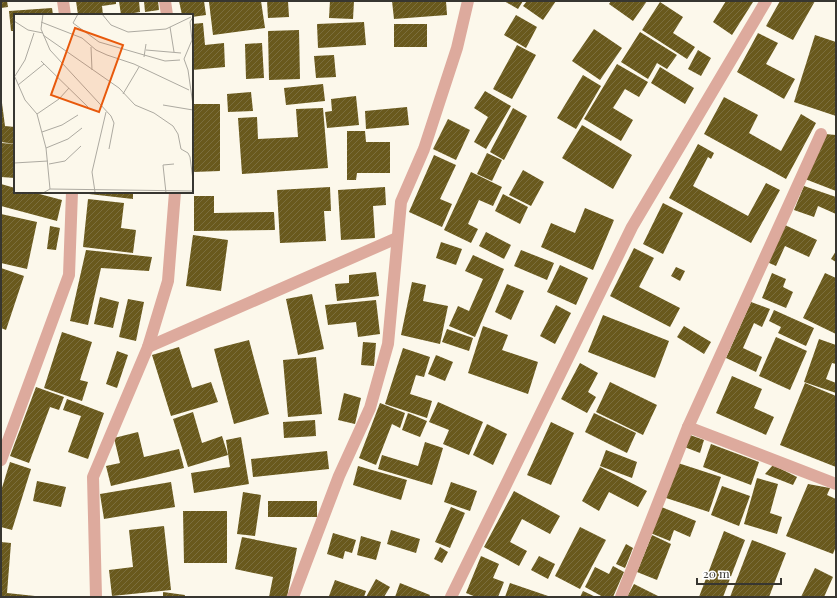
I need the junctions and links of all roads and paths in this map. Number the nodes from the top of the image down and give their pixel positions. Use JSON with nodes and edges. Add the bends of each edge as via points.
{"nodes":[{"id":1,"x":63,"y":1,"type":"edge"},
{"id":2,"x":165,"y":1,"type":"edge"},
{"id":3,"x":468,"y":1,"type":"edge"},
{"id":4,"x":766,"y":1,"type":"edge"},
{"id":5,"x":65,"y":14,"type":"edge"},
{"id":6,"x":167,"y":14,"type":"edge"},
{"id":7,"x":821,"y":134,"type":"dead end"},
{"id":8,"x":72,"y":193,"type":"edge"},
{"id":9,"x":175,"y":193,"type":"edge"},
{"id":10,"x":398,"y":238,"type":"junction"},
{"id":11,"x":148,"y":347,"type":"junction"},
{"id":12,"x":688,"y":427,"type":"junction"},
{"id":13,"x":1,"y":460,"type":"edge"},
{"id":14,"x":836,"y":484,"type":"edge"},
{"id":15,"x":96,"y":597,"type":"edge"},
{"id":16,"x":293,"y":597,"type":"edge"},
{"id":17,"x":451,"y":597,"type":"edge"},
{"id":18,"x":621,"y":597,"type":"edge"}],
"edges":[{"from":1,"to":5,"type":"street"},
{"from":2,"to":6,"type":"street"},
{"from":3,"to":10,"type":"street","via":[[457,48],[426,142],[401,202]]},
{"from":4,"to":17,"type":"street","via":[[632,227]]},
{"from":7,"to":12,"type":"street"},
{"from":8,"to":13,"type":"street","via":[[69,274]]},
{"from":9,"to":11,"type":"street","via":[[168,281]]},
{"from":10,"to":11,"type":"street"},
{"from":10,"to":16,"type":"street","via":[[388,344],[370,408],[338,476]]},
{"from":11,"to":15,"type":"street","via":[[93,477]]},
{"from":12,"to":14,"type":"street"},
{"from":12,"to":18,"type":"street"}]}
